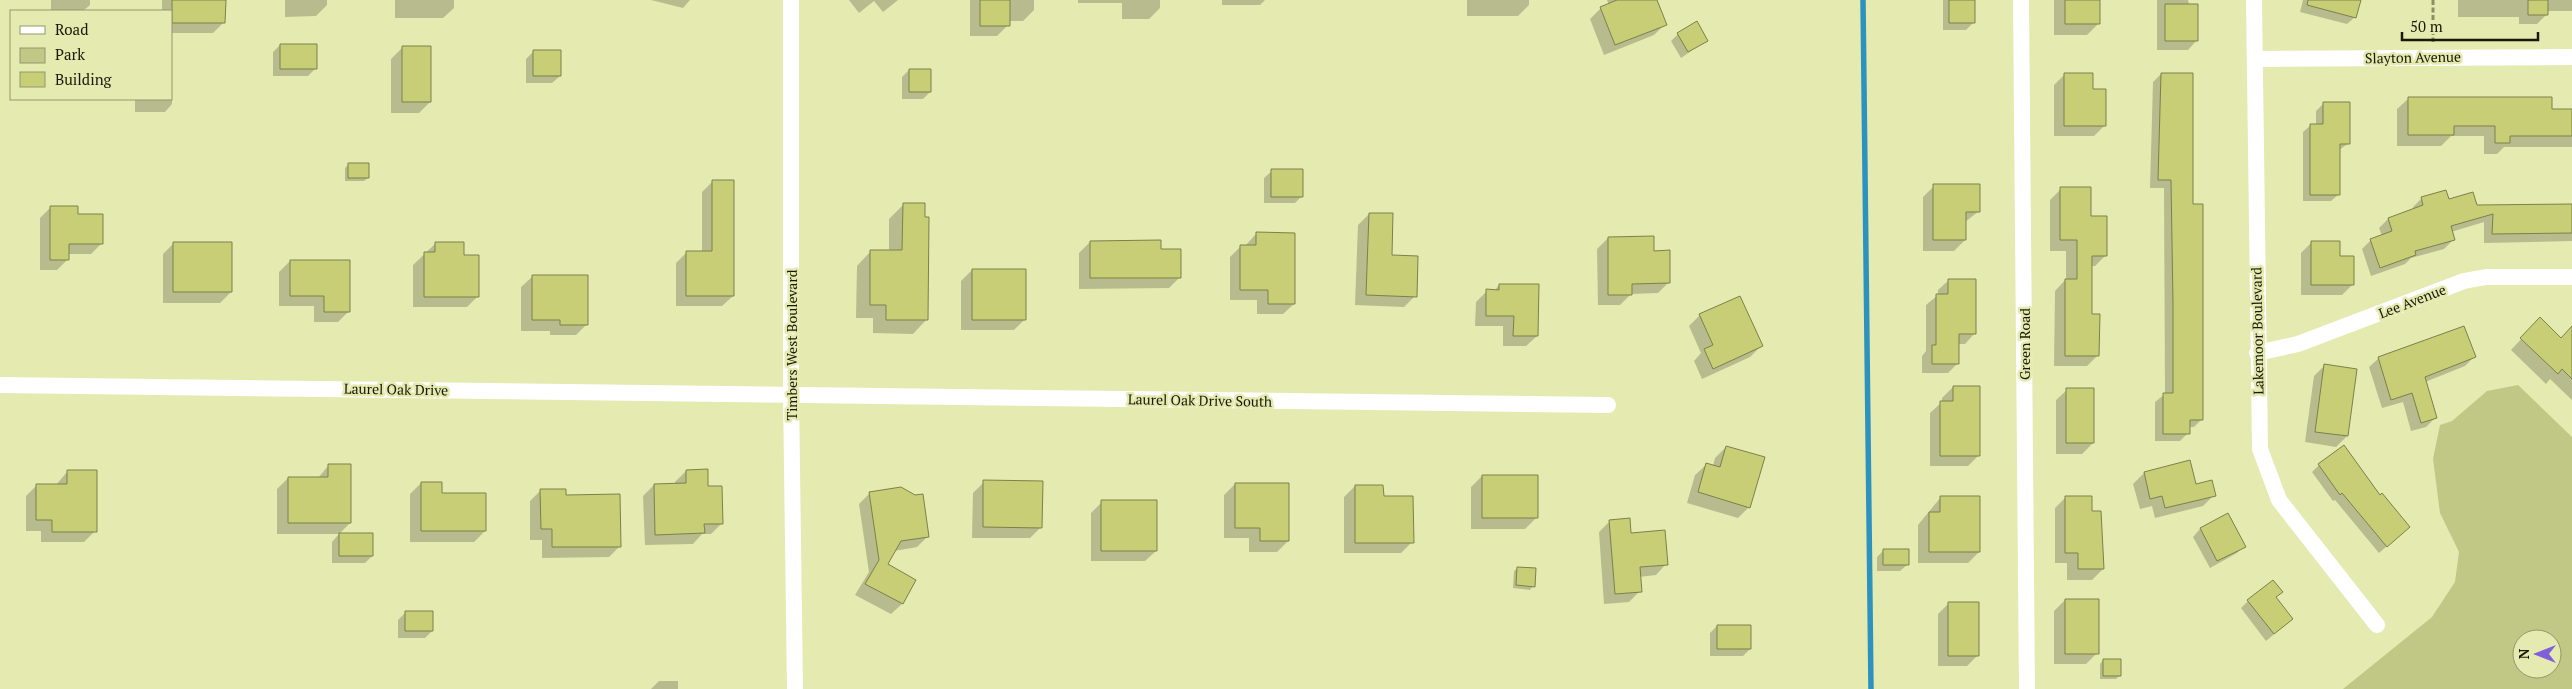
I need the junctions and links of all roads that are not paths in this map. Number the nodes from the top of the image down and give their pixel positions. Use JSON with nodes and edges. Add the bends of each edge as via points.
{"nodes":[{"id":1,"x":791,"y":0,"type":"edge"},
{"id":2,"x":2022,"y":0,"type":"edge"},
{"id":3,"x":2254,"y":0,"type":"edge"},
{"id":4,"x":2572,"y":56,"type":"edge"},
{"id":5,"x":2255,"y":59,"type":"junction"},
{"id":6,"x":2572,"y":277,"type":"edge"},
{"id":7,"x":2257,"y":353,"type":"junction"},
{"id":8,"x":0,"y":385,"type":"edge"},
{"id":9,"x":791,"y":394,"type":"junction"},
{"id":10,"x":1608,"y":405,"type":"dead end"},
{"id":11,"x":2377,"y":625,"type":"dead end"},
{"id":12,"x":795,"y":689,"type":"edge"},
{"id":13,"x":2027,"y":689,"type":"edge"}],
"edges":[{"from":1,"to":9,"type":"street","name":"Timbers West Boulevard"},
{"from":2,"to":13,"type":"street","name":"Green Road"},
{"from":3,"to":5,"type":"street","name":"Lakemoor Boulevard"},
{"from":4,"to":5,"type":"street","name":"Slayton Avenue"},
{"from":5,"to":7,"type":"street","name":"Lakemoor Boulevard"},
{"from":6,"to":7,"type":"street","name":"Lee Avenue","via":[[2486,277],[2464,281],[2298,344]]},
{"from":7,"to":11,"type":"street","name":"Lakemoor Boulevard","via":[[2260,449],[2279,500]]},
{"from":8,"to":9,"type":"street","name":"Laurel Oak Drive"},
{"from":9,"to":10,"type":"street","name":"Laurel Oak Drive South"},
{"from":9,"to":12,"type":"street","name":"Timbers West Boulevard"}]}
